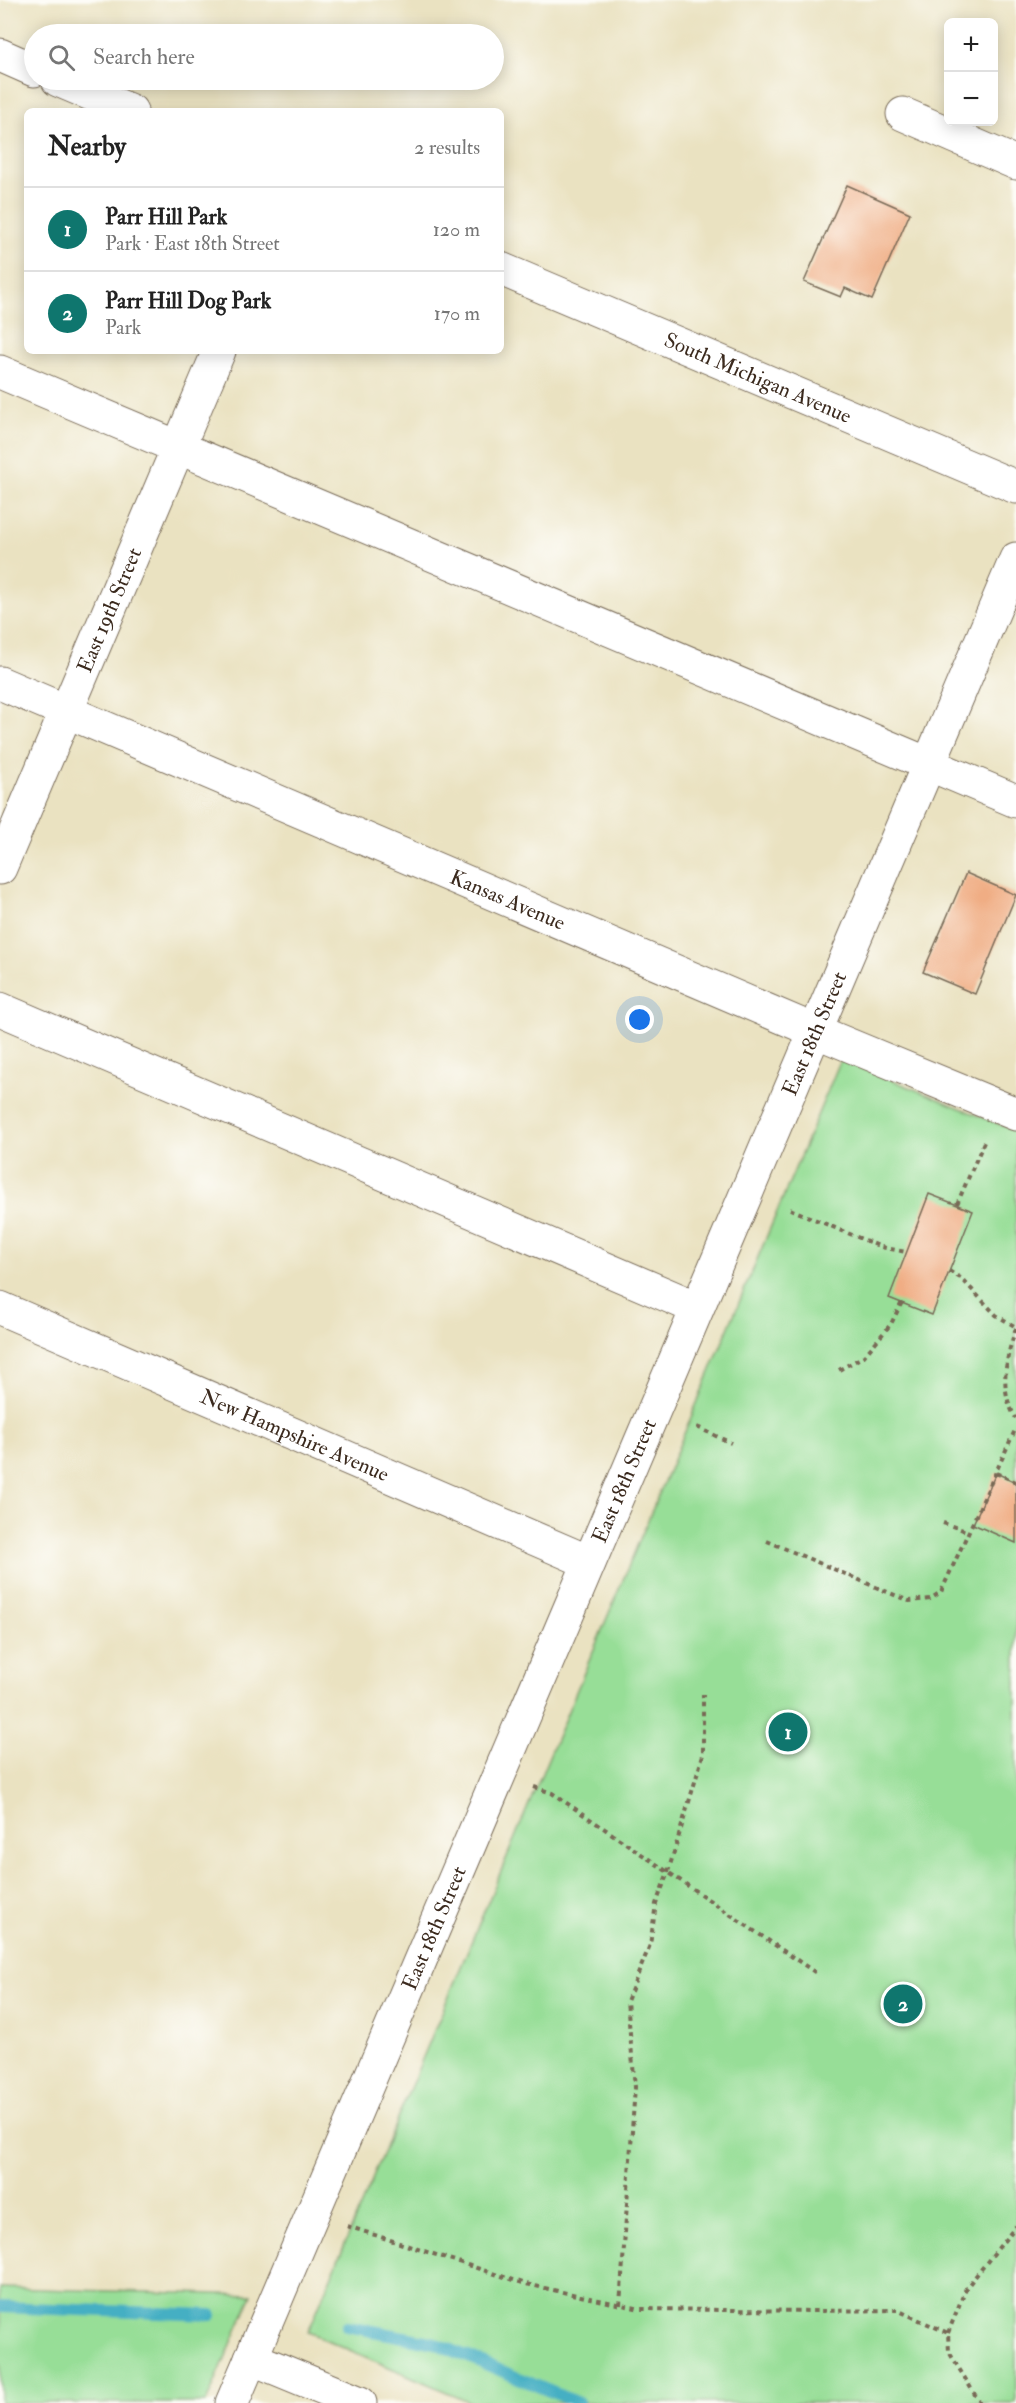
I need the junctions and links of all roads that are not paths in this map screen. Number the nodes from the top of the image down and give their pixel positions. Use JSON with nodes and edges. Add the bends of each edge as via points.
{"nodes":[{"id":1,"x":0,"y":55,"type":"edge"},
{"id":2,"x":24,"y":66,"type":"edge"},
{"id":3,"x":82,"y":90,"type":"edge"},
{"id":4,"x":124,"y":108,"type":"edge"},
{"id":5,"x":903,"y":114,"type":"dead end"},
{"id":6,"x":1016,"y":163,"type":"edge"},
{"id":7,"x":504,"y":270,"type":"edge"},
{"id":8,"x":218,"y":354,"type":"edge"},
{"id":9,"x":0,"y":372,"type":"edge"},
{"id":10,"x":178,"y":448,"type":"junction"},
{"id":11,"x":1016,"y":487,"type":"edge"},
{"id":12,"x":1016,"y":559,"type":"edge"},
{"id":13,"x":0,"y":683,"type":"edge"},
{"id":14,"x":66,"y":712,"type":"junction"},
{"id":15,"x":929,"y":764,"type":"junction"},
{"id":16,"x":1016,"y":801,"type":"edge"},
{"id":17,"x":0,"y":868,"type":"edge"},
{"id":18,"x":0,"y":1010,"type":"edge"},
{"id":19,"x":815,"y":1031,"type":"junction"},
{"id":20,"x":1016,"y":1114,"type":"edge"},
{"id":21,"x":0,"y":1308,"type":"edge"},
{"id":22,"x":697,"y":1308,"type":"junction"},
{"id":23,"x":589,"y":1562,"type":"junction"},
{"id":24,"x":251,"y":2358,"type":"junction"},
{"id":25,"x":232,"y":2403,"type":"edge"},
{"id":26,"x":360,"y":2403,"type":"edge"}],
"edges":[{"from":1,"to":2,"type":"street"},
{"from":3,"to":4,"type":"street"},
{"from":5,"to":6,"type":"street"},
{"from":7,"to":11,"type":"street","name":"South Michigan Avenue"},
{"from":8,"to":10,"type":"street","name":"East 19th Street"},
{"from":9,"to":10,"type":"street"},
{"from":10,"to":14,"type":"street","name":"East 19th Street"},
{"from":10,"to":15,"type":"street"},
{"from":12,"to":15,"type":"street","name":"East 18th Street"},
{"from":13,"to":14,"type":"street","name":"Kansas Avenue"},
{"from":14,"to":17,"type":"street","name":"East 19th Street"},
{"from":14,"to":19,"type":"street","name":"Kansas Avenue"},
{"from":15,"to":16,"type":"street"},
{"from":15,"to":19,"type":"street","name":"East 18th Street"},
{"from":18,"to":22,"type":"street"},
{"from":19,"to":20,"type":"street","name":"Kansas Avenue"},
{"from":19,"to":22,"type":"street","name":"East 18th Street"},
{"from":21,"to":23,"type":"street","name":"New Hampshire Avenue"},
{"from":22,"to":23,"type":"street","name":"East 18th Street"},
{"from":23,"to":24,"type":"street","name":"East 18th Street"},
{"from":24,"to":25,"type":"street","name":"East 18th Street"},
{"from":24,"to":26,"type":"street"}]}
